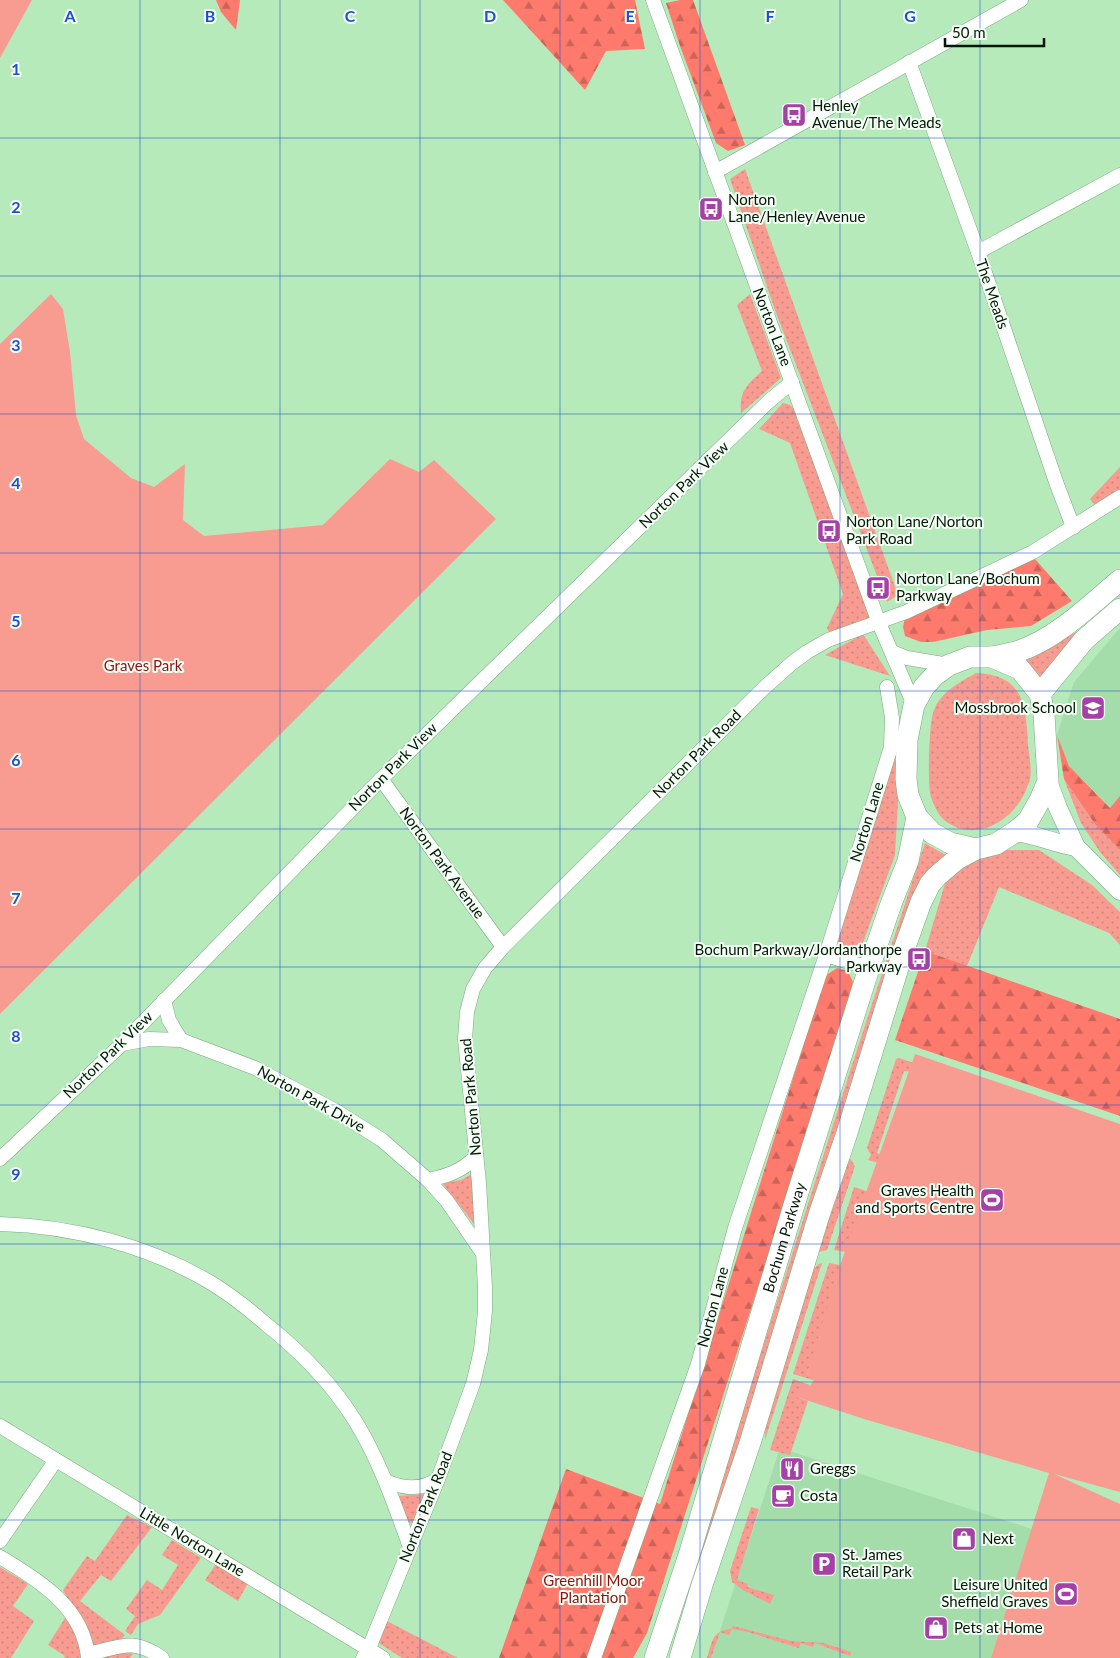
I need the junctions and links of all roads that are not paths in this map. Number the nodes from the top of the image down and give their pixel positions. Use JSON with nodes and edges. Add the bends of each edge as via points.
{"nodes":[{"id":1,"x":653,"y":0,"type":"edge"},
{"id":2,"x":1021,"y":0,"type":"edge"},
{"id":3,"x":909,"y":62,"type":"junction"},
{"id":4,"x":715,"y":172,"type":"junction"},
{"id":5,"x":1120,"y":175,"type":"edge"},
{"id":6,"x":978,"y":252,"type":"junction"},
{"id":7,"x":792,"y":382,"type":"junction"},
{"id":8,"x":1120,"y":497,"type":"edge"},
{"id":9,"x":1074,"y":527,"type":"junction"},
{"id":10,"x":1120,"y":580,"type":"edge"},
{"id":11,"x":1120,"y":609,"type":"edge"},
{"id":12,"x":879,"y":623,"type":"junction"},
{"id":13,"x":892,"y":652,"type":"junction"},
{"id":14,"x":992,"y":657,"type":"junction"},
{"id":15,"x":949,"y":665,"type":"junction"},
{"id":16,"x":887,"y":687,"type":"dead end"},
{"id":17,"x":1040,"y":694,"type":"junction"},
{"id":18,"x":914,"y":705,"type":"junction"},
{"id":19,"x":381,"y":779,"type":"junction"},
{"id":20,"x":1048,"y":781,"type":"junction"},
{"id":21,"x":917,"y":817,"type":"junction"},
{"id":22,"x":1015,"y":832,"type":"junction"},
{"id":23,"x":1076,"y":847,"type":"junction"},
{"id":24,"x":976,"y":848,"type":"junction"},
{"id":25,"x":1120,"y":891,"type":"edge"},
{"id":26,"x":503,"y":947,"type":"junction"},
{"id":27,"x":826,"y":954,"type":"junction"},
{"id":28,"x":869,"y":968,"type":"junction"},
{"id":29,"x":164,"y":1000,"type":"junction"},
{"id":30,"x":181,"y":1040,"type":"junction"},
{"id":31,"x":122,"y":1044,"type":"junction"},
{"id":32,"x":476,"y":1156,"type":"junction"},
{"id":33,"x":0,"y":1159,"type":"edge"},
{"id":34,"x":428,"y":1180,"type":"junction"},
{"id":35,"x":2,"y":1222,"type":"edge"},
{"id":36,"x":482,"y":1253,"type":"junction"},
{"id":37,"x":0,"y":1426,"type":"edge"},
{"id":38,"x":56,"y":1460,"type":"junction"},
{"id":39,"x":438,"y":1479,"type":"junction"},
{"id":40,"x":386,"y":1481,"type":"junction"},
{"id":41,"x":0,"y":1541,"type":"edge"},
{"id":42,"x":410,"y":1547,"type":"junction"},
{"id":43,"x":0,"y":1557,"type":"edge"},
{"id":44,"x":366,"y":1653,"type":"edge"},
{"id":45,"x":88,"y":1656,"type":"edge"},
{"id":46,"x":162,"y":1658,"type":"edge"},
{"id":47,"x":383,"y":1658,"type":"edge"},
{"id":48,"x":594,"y":1658,"type":"edge"},
{"id":49,"x":655,"y":1658,"type":"edge"},
{"id":50,"x":680,"y":1658,"type":"edge"}],
"edges":[{"from":1,"to":4,"type":"street","name":"Norton Lane"},
{"from":2,"to":3,"type":"street"},
{"from":3,"to":4,"type":"street"},
{"from":3,"to":6,"type":"street","name":"The Meads"},
{"from":4,"to":7,"type":"street","name":"Norton Lane"},
{"from":5,"to":6,"type":"street"},
{"from":6,"to":9,"type":"street","name":"The Meads"},
{"from":7,"to":12,"type":"street","name":"Norton Lane"},
{"from":7,"to":19,"type":"street","name":"Norton Park View"},
{"from":8,"to":9,"type":"street","name":"Norton Park Road"},
{"from":9,"to":12,"type":"street","name":"Norton Park Road","via":[[1033,552]]},
{"from":10,"to":14,"type":"highway","via":[[1042,640]]},
{"from":11,"to":17,"type":"highway","via":[[1084,640]]},
{"from":12,"to":13,"type":"street","name":"Norton Lane"},
{"from":12,"to":26,"type":"street","name":"Norton Park Road","via":[[828,640],[792,663]]},
{"from":13,"to":15,"type":"street","via":[[907,658]]},
{"from":13,"to":18,"type":"street","name":"Norton Lane"},
{"from":14,"to":15,"type":"highway","via":[[970,657]]},
{"from":14,"to":17,"type":"highway","via":[[1020,669]]},
{"from":15,"to":18,"type":"highway","via":[[924,687]]},
{"from":16,"to":27,"type":"street","name":"Norton Lane","via":[[892,718],[891,747]]},
{"from":17,"to":20,"type":"highway"},
{"from":18,"to":21,"type":"highway","via":[[907,740],[906,779],[908,795]]},
{"from":19,"to":26,"type":"street","name":"Norton Park Avenue"},
{"from":19,"to":29,"type":"street","name":"Norton Park View"},
{"from":20,"to":22,"type":"highway","via":[[1028,820]]},
{"from":20,"to":23,"type":"main road"},
{"from":21,"to":24,"type":"highway","via":[[932,833],[950,843]]},
{"from":21,"to":28,"type":"highway","name":"Bochum Parkway","via":[[908,861]]},
{"from":22,"to":23,"type":"main road"},
{"from":22,"to":24,"type":"highway","via":[[996,844]]},
{"from":23,"to":25,"type":"main road"},
{"from":24,"to":50,"type":"highway","name":"Bochum Parkway","via":[[937,876],[921,902]]},
{"from":26,"to":32,"type":"street","name":"Norton Park Road","via":[[478,978],[467,1012],[464,1039]]},
{"from":27,"to":28,"type":"street"},
{"from":27,"to":48,"type":"street","name":"Norton Lane","via":[[735,1228],[698,1364]]},
{"from":28,"to":49,"type":"highway","name":"Bochum Parkway"},
{"from":29,"to":30,"type":"street","via":[[169,1020]]},
{"from":29,"to":31,"type":"street","name":"Norton Park View"},
{"from":30,"to":31,"type":"street","name":"Norton Park Drive","via":[[149,1039]]},
{"from":30,"to":34,"type":"street","name":"Norton Park Drive","via":[[255,1068],[336,1111],[382,1140]]},
{"from":31,"to":33,"type":"street","name":"Norton Park View"},
{"from":32,"to":34,"type":"street","via":[[454,1173]]},
{"from":32,"to":36,"type":"street","name":"Norton Park Road"},
{"from":34,"to":36,"type":"street","name":"Norton Park Drive","via":[[446,1200]]},
{"from":35,"to":40,"type":"street","via":[[64,1230],[125,1245],[166,1260],[240,1302],[307,1360],[333,1390],[354,1419]]},
{"from":36,"to":39,"type":"street","name":"Norton Park Road","via":[[486,1310],[481,1350],[474,1384]]},
{"from":37,"to":38,"type":"street","name":"Little Norton Lane"},
{"from":38,"to":41,"type":"street"},
{"from":38,"to":44,"type":"street","name":"Little Norton Lane"},
{"from":39,"to":40,"type":"street","via":[[412,1488]]},
{"from":39,"to":42,"type":"street","name":"Norton Park Road"},
{"from":40,"to":42,"type":"street"},
{"from":42,"to":44,"type":"street","name":"Norton Park Road"},
{"from":43,"to":45,"type":"street","via":[[58,1597],[71,1612]]},
{"from":44,"to":47,"type":"street","name":"Little Norton Lane"},
{"from":45,"to":46,"type":"street","via":[[129,1644],[150,1650]]}]}
